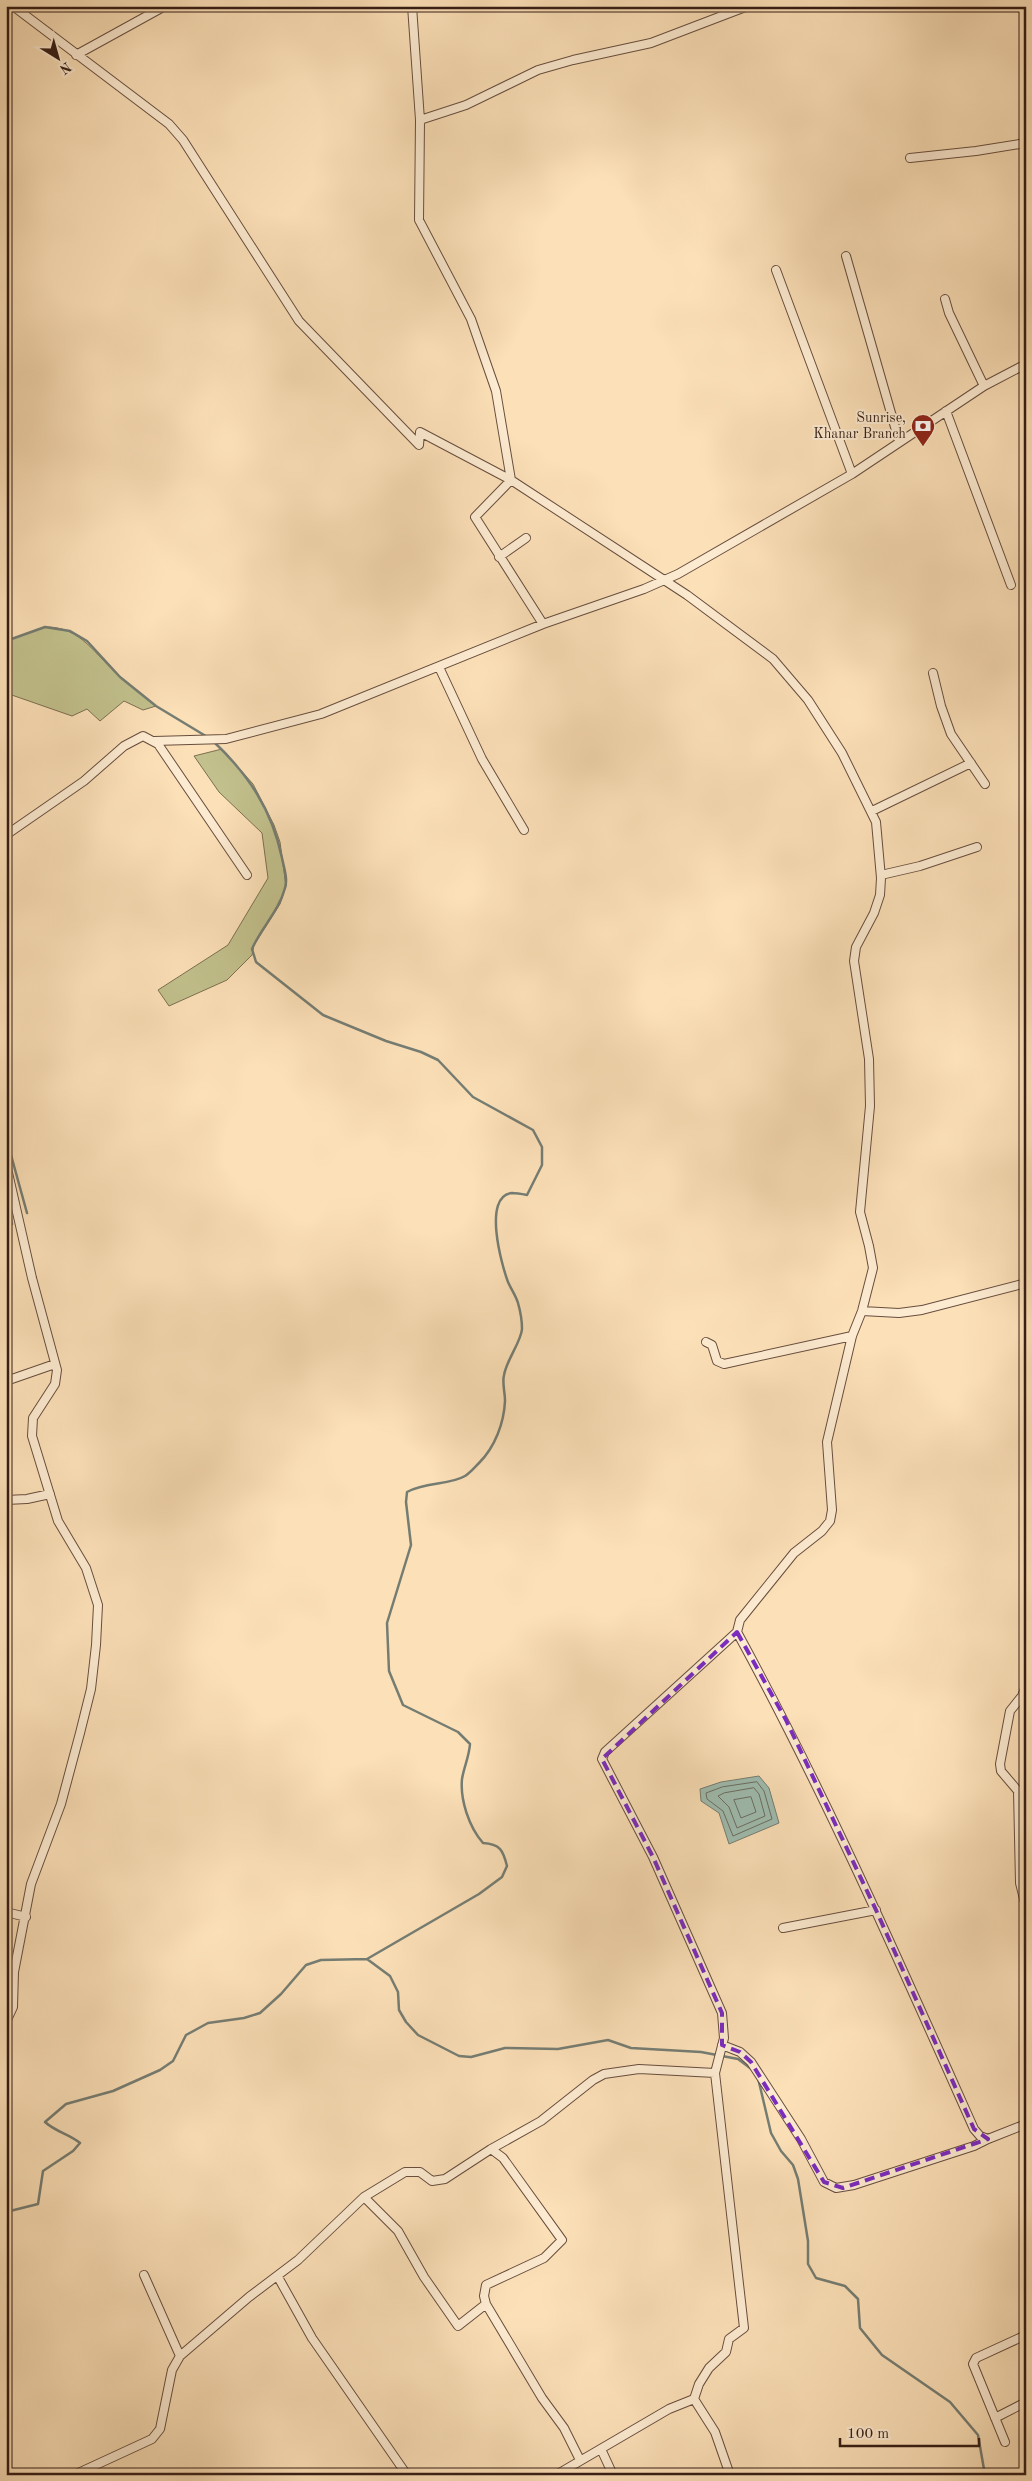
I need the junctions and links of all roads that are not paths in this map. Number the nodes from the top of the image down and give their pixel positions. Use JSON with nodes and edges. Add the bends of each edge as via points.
{"nodes":[{"id":1,"x":12,"y":6,"type":"edge"},
{"id":2,"x":165,"y":6,"type":"edge"},
{"id":3,"x":412,"y":6,"type":"edge"},
{"id":4,"x":748,"y":6,"type":"edge"},
{"id":5,"x":1022,"y":6,"type":"edge"},
{"id":6,"x":1026,"y":14,"type":"edge"},
{"id":7,"x":76,"y":55,"type":"junction"},
{"id":8,"x":420,"y":120,"type":"junction"},
{"id":9,"x":1026,"y":143,"type":"edge"},
{"id":10,"x":910,"y":158,"type":"dead end"},
{"id":11,"x":846,"y":256,"type":"dead end"},
{"id":12,"x":776,"y":270,"type":"dead end"},
{"id":13,"x":945,"y":299,"type":"dead end"},
{"id":14,"x":1026,"y":364,"type":"edge"},
{"id":15,"x":984,"y":386,"type":"junction"},
{"id":16,"x":946,"y":410,"type":"junction"},
{"id":17,"x":899,"y":441,"type":"junction"},
{"id":18,"x":852,"y":474,"type":"junction"},
{"id":19,"x":511,"y":480,"type":"junction"},
{"id":20,"x":526,"y":538,"type":"dead end"},
{"id":21,"x":499,"y":557,"type":"junction"},
{"id":22,"x":665,"y":580,"type":"junction"},
{"id":23,"x":1011,"y":585,"type":"dead end"},
{"id":24,"x":542,"y":624,"type":"junction"},
{"id":25,"x":439,"y":667,"type":"junction"},
{"id":26,"x":933,"y":673,"type":"dead end"},
{"id":27,"x":154,"y":741,"type":"junction"},
{"id":28,"x":971,"y":763,"type":"junction"},
{"id":29,"x":985,"y":784,"type":"dead end"},
{"id":30,"x":872,"y":811,"type":"junction"},
{"id":31,"x":524,"y":830,"type":"dead end"},
{"id":32,"x":6,"y":835,"type":"edge"},
{"id":33,"x":977,"y":847,"type":"dead end"},
{"id":34,"x":881,"y":875,"type":"junction"},
{"id":35,"x":247,"y":876,"type":"dead end"},
{"id":36,"x":6,"y":1164,"type":"edge"},
{"id":37,"x":1026,"y":1283,"type":"edge"},
{"id":38,"x":862,"y":1311,"type":"junction"},
{"id":39,"x":852,"y":1336,"type":"junction"},
{"id":40,"x":706,"y":1342,"type":"dead end"},
{"id":41,"x":55,"y":1364,"type":"junction"},
{"id":42,"x":6,"y":1381,"type":"edge"},
{"id":43,"x":50,"y":1494,"type":"junction"},
{"id":44,"x":6,"y":1500,"type":"edge"},
{"id":45,"x":737,"y":1632,"type":"junction"},
{"id":46,"x":1026,"y":1686,"type":"edge"},
{"id":47,"x":1026,"y":1906,"type":"edge"},
{"id":48,"x":876,"y":1910,"type":"junction"},
{"id":49,"x":6,"y":1912,"type":"edge"},
{"id":50,"x":26,"y":1916,"type":"junction"},
{"id":51,"x":783,"y":1928,"type":"dead end"},
{"id":52,"x":6,"y":2022,"type":"edge"},
{"id":53,"x":722,"y":2047,"type":"junction"},
{"id":54,"x":716,"y":2069,"type":"junction"},
{"id":55,"x":1026,"y":2124,"type":"edge"},
{"id":56,"x":988,"y":2139,"type":"junction"},
{"id":57,"x":491,"y":2148,"type":"junction"},
{"id":58,"x":364,"y":2197,"type":"junction"},
{"id":59,"x":144,"y":2275,"type":"dead end"},
{"id":60,"x":278,"y":2277,"type":"junction"},
{"id":61,"x":486,"y":2304,"type":"junction"},
{"id":62,"x":1026,"y":2335,"type":"edge"},
{"id":63,"x":180,"y":2356,"type":"junction"},
{"id":64,"x":694,"y":2399,"type":"junction"},
{"id":65,"x":1026,"y":2402,"type":"edge"},
{"id":66,"x":995,"y":2418,"type":"junction"},
{"id":67,"x":1004,"y":2442,"type":"dead end"},
{"id":68,"x":601,"y":2449,"type":"junction"},
{"id":69,"x":580,"y":2460,"type":"junction"},
{"id":70,"x":74,"y":2475,"type":"edge"},
{"id":71,"x":407,"y":2475,"type":"edge"},
{"id":72,"x":556,"y":2475,"type":"edge"},
{"id":73,"x":613,"y":2475,"type":"edge"},
{"id":74,"x":730,"y":2475,"type":"edge"}],
"edges":[{"from":1,"to":7,"type":"street"},
{"from":2,"to":7,"type":"street"},
{"from":3,"to":8,"type":"street"},
{"from":4,"to":8,"type":"street","via":[[651,43],[538,70],[466,105]]},
{"from":5,"to":6,"type":"street"},
{"from":7,"to":19,"type":"street","via":[[169,124],[183,140],[299,321],[420,445],[420,432]]},
{"from":8,"to":19,"type":"street","via":[[419,220],[471,319],[496,392]]},
{"from":9,"to":10,"type":"street"},
{"from":11,"to":17,"type":"street"},
{"from":12,"to":18,"type":"street"},
{"from":13,"to":15,"type":"street"},
{"from":14,"to":15,"type":"street"},
{"from":15,"to":16,"type":"street"},
{"from":16,"to":17,"type":"street"},
{"from":16,"to":23,"type":"street"},
{"from":17,"to":18,"type":"street"},
{"from":18,"to":22,"type":"street"},
{"from":19,"to":21,"type":"street","via":[[475,517]]},
{"from":19,"to":22,"type":"street"},
{"from":20,"to":21,"type":"street"},
{"from":21,"to":24,"type":"street"},
{"from":22,"to":24,"type":"street"},
{"from":22,"to":30,"type":"street","via":[[773,659],[808,700],[842,753]]},
{"from":24,"to":25,"type":"street"},
{"from":25,"to":27,"type":"street","via":[[321,714],[226,739]]},
{"from":25,"to":31,"type":"street","via":[[482,759]]},
{"from":26,"to":28,"type":"street","via":[[951,734]]},
{"from":27,"to":32,"type":"street","via":[[143,736],[132,741],[84,781]]},
{"from":27,"to":35,"type":"street"},
{"from":28,"to":29,"type":"street"},
{"from":28,"to":30,"type":"street"},
{"from":30,"to":34,"type":"street"},
{"from":33,"to":34,"type":"street"},
{"from":34,"to":38,"type":"street","via":[[880,895],[856,948],[854,961],[869,1059],[870,1106],[860,1212],[872,1268]]},
{"from":36,"to":41,"type":"street"},
{"from":37,"to":38,"type":"street","via":[[922,1310],[899,1313]]},
{"from":38,"to":39,"type":"street"},
{"from":39,"to":40,"type":"street","via":[[724,1364],[717,1361],[712,1345]]},
{"from":39,"to":45,"type":"street","via":[[827,1442],[830,1521],[794,1553],[740,1620]]},
{"from":41,"to":42,"type":"street"},
{"from":41,"to":43,"type":"street","via":[[55,1384],[33,1418],[32,1436]]},
{"from":43,"to":44,"type":"street"},
{"from":43,"to":50,"type":"street","via":[[58,1521],[86,1568],[98,1605],[91,1689],[61,1804],[31,1884]]},
{"from":45,"to":48,"type":"street","via":[[786,1720]]},
{"from":45,"to":53,"type":"street","via":[[605,1752],[602,1759],[653,1857],[722,2013]]},
{"from":46,"to":47,"type":"street","via":[[1010,1711],[1000,1764],[1001,1771],[1016,1786],[1019,1796],[1020,1883]]},
{"from":48,"to":51,"type":"street"},
{"from":48,"to":56,"type":"street","via":[[974,2129]]},
{"from":49,"to":50,"type":"street"},
{"from":50,"to":52,"type":"street","via":[[14,1972],[13,2007]]},
{"from":53,"to":54,"type":"street"},
{"from":53,"to":56,"type":"street","via":[[740,2052],[751,2062],[829,2186],[854,2185]]},
{"from":54,"to":57,"type":"street","via":[[639,2069],[604,2074],[541,2121]]},
{"from":54,"to":64,"type":"street","via":[[744,2328],[730,2339],[726,2352],[709,2368]]},
{"from":55,"to":56,"type":"street"},
{"from":57,"to":58,"type":"street","via":[[440,2181],[432,2181],[420,2172],[405,2172]]},
{"from":57,"to":61,"type":"street","via":[[504,2158],[562,2240],[544,2258],[486,2285]]},
{"from":58,"to":60,"type":"street"},
{"from":58,"to":61,"type":"street","via":[[398,2231],[424,2277],[458,2326]]},
{"from":59,"to":63,"type":"street"},
{"from":60,"to":63,"type":"street","via":[[248,2297]]},
{"from":60,"to":71,"type":"street","via":[[312,2338]]},
{"from":61,"to":69,"type":"street","via":[[542,2398],[564,2428]]},
{"from":62,"to":66,"type":"street","via":[[973,2361]]},
{"from":63,"to":70,"type":"street","via":[[172,2370],[160,2429],[152,2439]]},
{"from":64,"to":68,"type":"street","via":[[669,2409]]},
{"from":64,"to":74,"type":"street","via":[[715,2432]]},
{"from":65,"to":66,"type":"street"},
{"from":66,"to":67,"type":"street"},
{"from":68,"to":69,"type":"street"},
{"from":68,"to":73,"type":"street"},
{"from":69,"to":72,"type":"street"}]}
